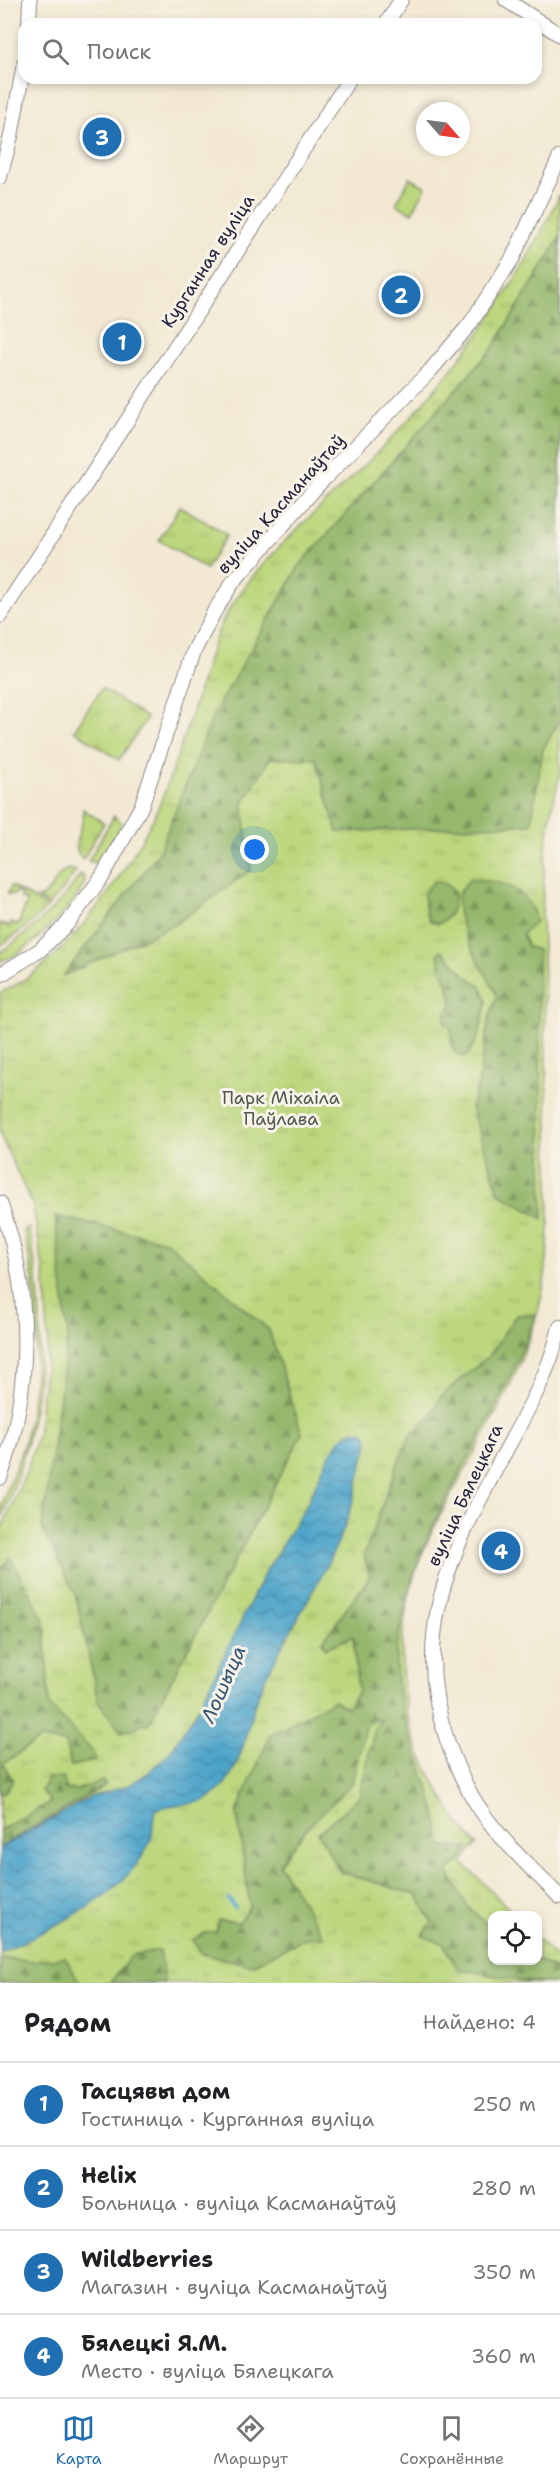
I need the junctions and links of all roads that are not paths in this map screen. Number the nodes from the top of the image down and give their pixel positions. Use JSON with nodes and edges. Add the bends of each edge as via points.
{"nodes":[{"id":1,"x":30,"y":0,"type":"edge"},
{"id":2,"x":401,"y":0,"type":"edge"},
{"id":3,"x":506,"y":0,"type":"edge"},
{"id":4,"x":29,"y":18,"type":"edge"},
{"id":5,"x":390,"y":18,"type":"edge"},
{"id":6,"x":534,"y":18,"type":"edge"},
{"id":7,"x":542,"y":23,"type":"edge"},
{"id":8,"x":560,"y":35,"type":"edge"},
{"id":9,"x":20,"y":84,"type":"edge"},
{"id":10,"x":346,"y":84,"type":"edge"},
{"id":11,"x":560,"y":157,"type":"edge"},
{"id":12,"x":0,"y":177,"type":"edge"},
{"id":13,"x":0,"y":616,"type":"edge"},
{"id":14,"x":0,"y":975,"type":"edge"},
{"id":15,"x":0,"y":1203,"type":"edge"},
{"id":16,"x":560,"y":1327,"type":"edge"},
{"id":17,"x":0,"y":1478,"type":"edge"},
{"id":18,"x":560,"y":1897,"type":"edge"}],
"edges":[{"from":1,"to":4,"type":"street"},
{"from":2,"to":5,"type":"street"},
{"from":3,"to":6,"type":"street"},
{"from":7,"to":8,"type":"street"},
{"from":9,"to":12,"type":"street"},
{"from":10,"to":13,"type":"street","name":"Курганная вуліца"},
{"from":11,"to":14,"type":"street","name":"вуліца Касманаўтаў","via":[[512,259],[470,324],[233,582],[194,651],[141,807],[102,877],[61,930],[40,950]]},
{"from":15,"to":17,"type":"street","via":[[18,1258],[24,1318],[24,1368],[16,1422]]},
{"from":16,"to":18,"type":"street","name":"вуліца Бялецкага","via":[[540,1384],[454,1555],[435,1622],[432,1661],[432,1682],[441,1723],[462,1778],[498,1832]]}]}
